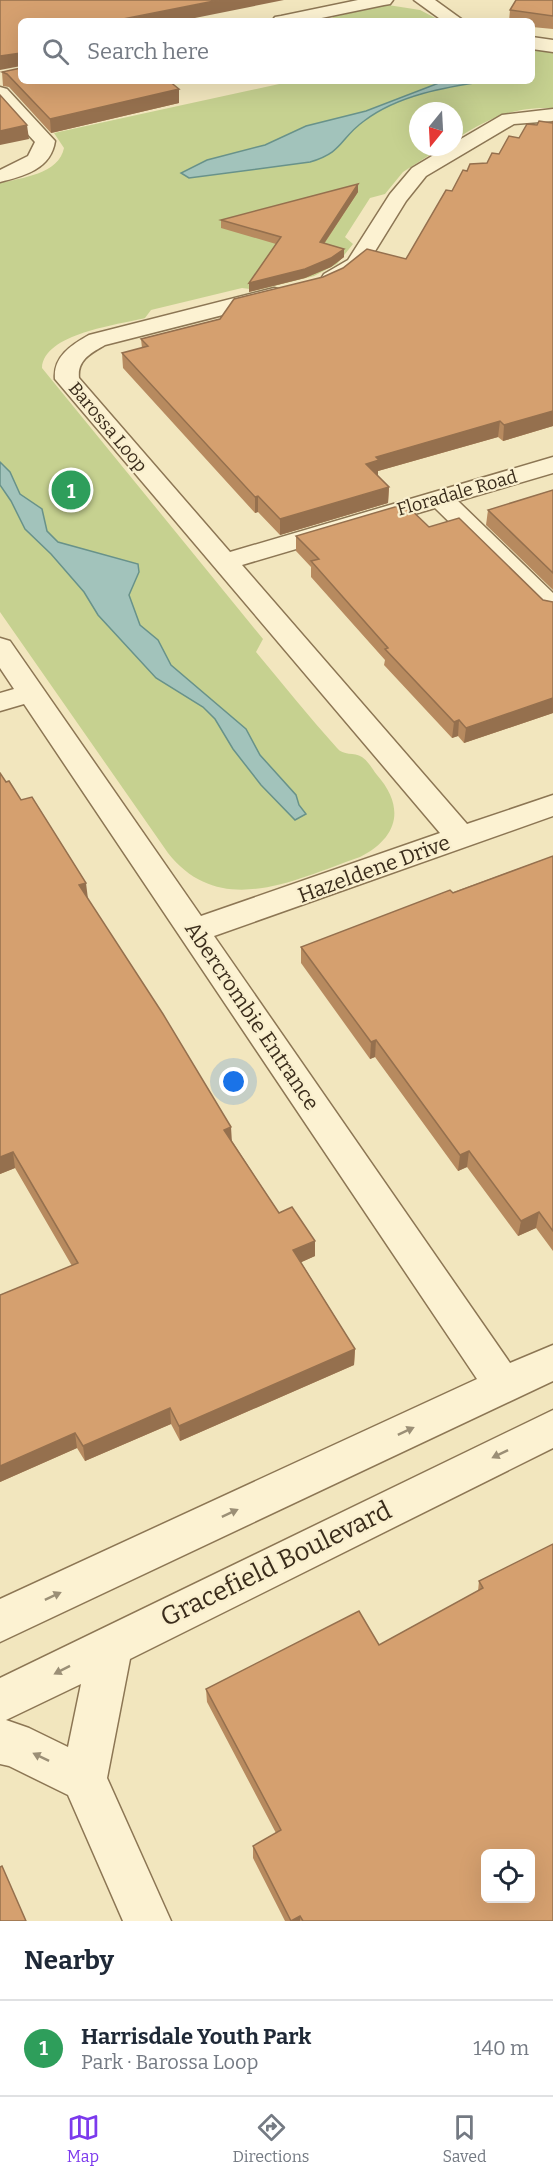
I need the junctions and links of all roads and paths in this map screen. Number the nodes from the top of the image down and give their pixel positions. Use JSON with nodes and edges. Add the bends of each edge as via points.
{"nodes":[{"id":1,"x":384,"y":0,"type":"edge"},
{"id":2,"x":423,"y":0,"type":"edge"},
{"id":3,"x":296,"y":18,"type":"edge"},
{"id":4,"x":450,"y":18,"type":"edge"},
{"id":5,"x":535,"y":43,"type":"edge"},
{"id":6,"x":553,"y":46,"type":"edge"},
{"id":7,"x":4,"y":82,"type":"edge"},
{"id":8,"x":553,"y":115,"type":"edge"},
{"id":9,"x":0,"y":176,"type":"edge"},
{"id":10,"x":553,"y":465,"type":"edge"},
{"id":11,"x":440,"y":498,"type":"junction"},
{"id":12,"x":224,"y":562,"type":"junction"},
{"id":13,"x":553,"y":608,"type":"edge"},
{"id":14,"x":0,"y":647,"type":"edge"},
{"id":15,"x":16,"y":697,"type":"edge"},
{"id":16,"x":553,"y":805,"type":"edge"},
{"id":17,"x":462,"y":837,"type":"junction"},
{"id":18,"x":194,"y":931,"type":"junction"},
{"id":19,"x":553,"y":1362,"type":"edge"},
{"id":20,"x":503,"y":1385,"type":"junction"},
{"id":21,"x":553,"y":1428,"type":"edge"},
{"id":22,"x":0,"y":1621,"type":"edge"},
{"id":23,"x":111,"y":1645,"type":"junction"},
{"id":24,"x":0,"y":1701,"type":"edge"},
{"id":25,"x":0,"y":1742,"type":"edge"},
{"id":26,"x":84,"y":1779,"type":"junction"},
{"id":27,"x":147,"y":1921,"type":"edge"}],
"edges":[{"from":1,"to":3,"type":"street"},
{"from":2,"to":4,"type":"street"},
{"from":5,"to":6,"type":"street"},
{"from":7,"to":9,"type":"street","via":[[55,139],[36,161]]},
{"from":8,"to":12,"type":"street","name":"Barossa Loop","via":[[509,118],[430,164],[407,184],[356,264],[337,277],[106,336],[83,348],[68,362],[70,385]]},
{"from":10,"to":11,"type":"street","name":"Floradale Road"},
{"from":11,"to":12,"type":"street","name":"Floradale Road"},
{"from":11,"to":13,"type":"street"},
{"from":12,"to":17,"type":"street","name":"Barossa Loop"},
{"from":14,"to":15,"type":"street","name":"Abercrombie Entrance"},
{"from":15,"to":18,"type":"street","name":"Abercrombie Entrance"},
{"from":16,"to":17,"type":"street","name":"Hazeldene Drive"},
{"from":17,"to":18,"type":"street","name":"Hazeldene Drive"},
{"from":18,"to":20,"type":"street","name":"Abercrombie Entrance"},
{"from":19,"to":20,"type":"street"},
{"from":22,"to":20,"type":"street","one_way":true},
{"from":21,"to":23,"type":"street","name":"Gracefield Boulevard","one_way":true},
{"from":23,"to":24,"type":"street","name":"Gracefield Boulevard","one_way":true},
{"from":23,"to":26,"type":"street"},
{"from":26,"to":25,"type":"street","one_way":true,"via":[[13,1744]]},
{"from":26,"to":27,"type":"street"}]}
